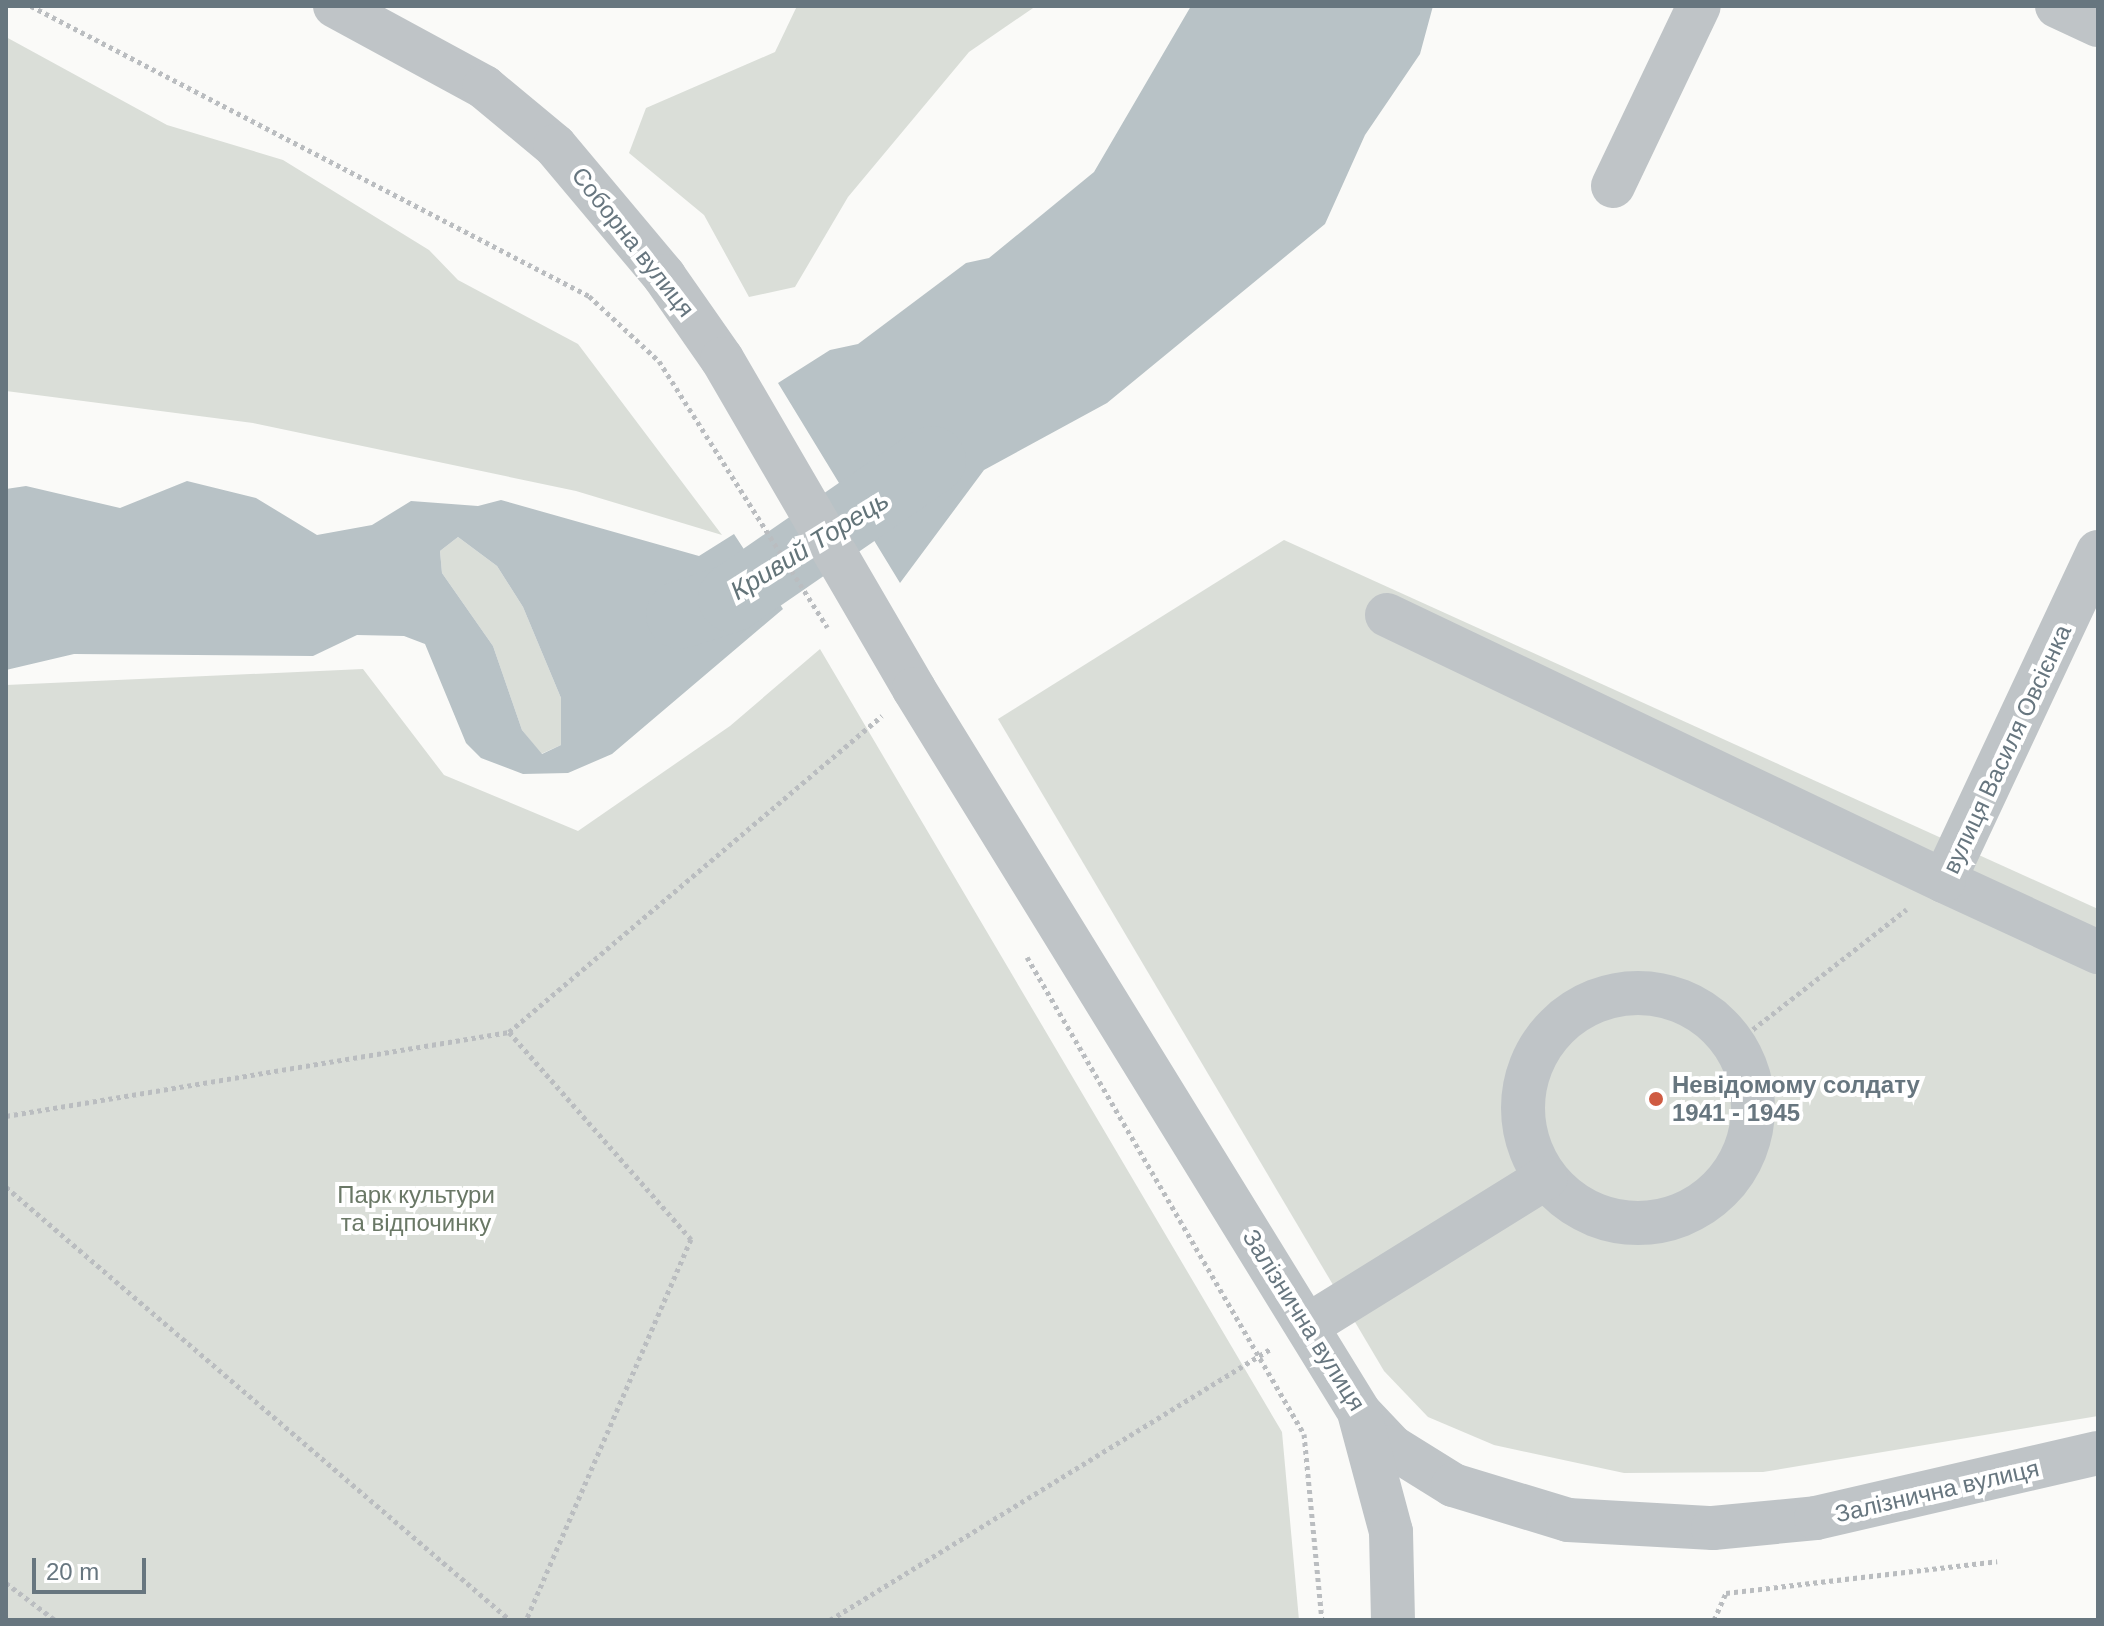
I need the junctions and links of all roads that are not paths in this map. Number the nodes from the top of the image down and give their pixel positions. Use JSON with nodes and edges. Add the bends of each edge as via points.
{"nodes":[{"id":1,"x":335,"y":6,"type":"edge"},
{"id":2,"x":1699,"y":6,"type":"edge"},
{"id":3,"x":2057,"y":6,"type":"edge"},
{"id":4,"x":2098,"y":25,"type":"edge"},
{"id":5,"x":1613,"y":186,"type":"dead end"},
{"id":6,"x":2098,"y":552,"type":"edge"},
{"id":7,"x":1387,"y":615,"type":"dead end"},
{"id":8,"x":890,"y":702,"type":"joint"},
{"id":9,"x":1944,"y":881,"type":"junction"},
{"id":10,"x":2098,"y":952,"type":"edge"},
{"id":11,"x":1546,"y":1178,"type":"junction"},
{"id":12,"x":1307,"y":1326,"type":"junction"},
{"id":13,"x":1360,"y":1413,"type":"junction"},
{"id":14,"x":2098,"y":1453,"type":"edge"},
{"id":15,"x":1393,"y":1620,"type":"edge"}],
"edges":[{"from":1,"to":8,"type":"street","name":"Соборна вулиця","via":[[484,87],[555,146],[609,204],[722,359]]},
{"from":2,"to":5,"type":"street"},
{"from":3,"to":4,"type":"street"},
{"from":6,"to":9,"type":"street","name":"вулиця Василя Овсієнка"},
{"from":7,"to":9,"type":"street"},
{"from":8,"to":12,"type":"street","name":"Залізнична вулиця"},
{"from":9,"to":10,"type":"street","name":"вулиця Василя Овсієнка"},
{"from":11,"to":11,"type":"street","via":[[1529,1145],[1523,1109],[1545,1039],[1571,1014],[1604,997],[1641,992],[1677,999],[1709,1017],[1734,1044],[1749,1078],[1747,1143],[1721,1189],[1690,1212],[1651,1223],[1612,1221],[1575,1205]]},
{"from":11,"to":12,"type":"street"},
{"from":12,"to":13,"type":"street","name":"Залізнична вулиця"},
{"from":13,"to":14,"type":"street","name":"Залізнична вулиця","via":[[1392,1447],[1453,1485],[1554,1516],[1597,1522],[1713,1528],[1816,1518]]},
{"from":13,"to":15,"type":"street","via":[[1391,1532]]}]}
